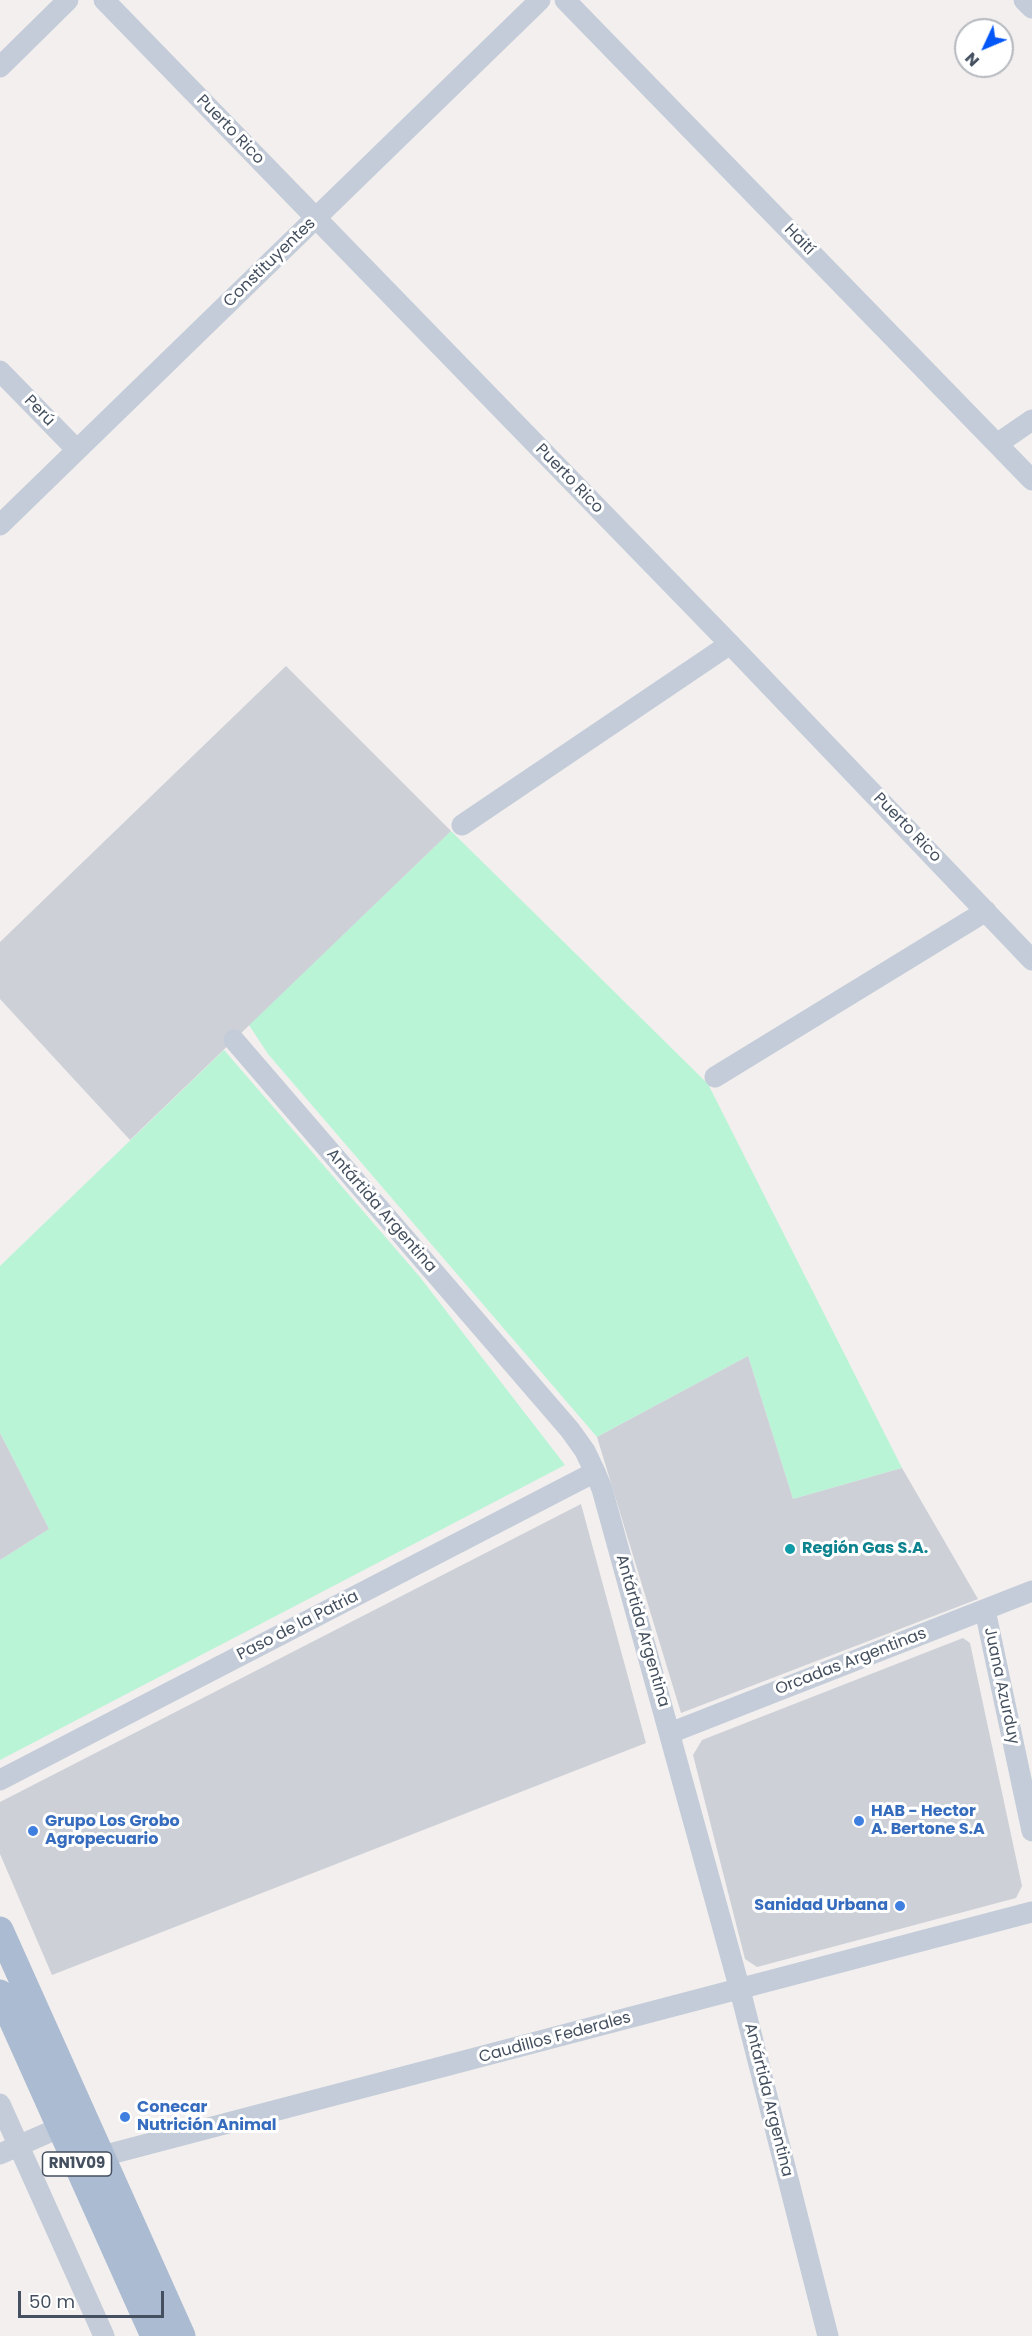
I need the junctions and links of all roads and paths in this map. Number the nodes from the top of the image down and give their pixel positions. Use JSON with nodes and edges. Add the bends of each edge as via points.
{"nodes":[{"id":1,"x":68,"y":0,"type":"edge"},
{"id":2,"x":104,"y":0,"type":"edge"},
{"id":3,"x":540,"y":0,"type":"edge"},
{"id":4,"x":565,"y":0,"type":"edge"},
{"id":5,"x":1024,"y":0,"type":"edge"},
{"id":6,"x":1032,"y":8,"type":"edge"},
{"id":7,"x":0,"y":67,"type":"edge"},
{"id":8,"x":316,"y":218,"type":"junction"},
{"id":9,"x":0,"y":371,"type":"edge"},
{"id":10,"x":1032,"y":420,"type":"edge"},
{"id":11,"x":997,"y":444,"type":"junction"},
{"id":12,"x":77,"y":450,"type":"junction"},
{"id":13,"x":1032,"y":480,"type":"edge"},
{"id":14,"x":0,"y":525,"type":"edge"},
{"id":15,"x":730,"y":644,"type":"junction"},
{"id":16,"x":462,"y":825,"type":"dead end"},
{"id":17,"x":986,"y":911,"type":"junction"},
{"id":18,"x":1032,"y":960,"type":"edge"},
{"id":19,"x":234,"y":1040,"type":"dead end"},
{"id":20,"x":715,"y":1077,"type":"dead end"},
{"id":21,"x":595,"y":1472,"type":"junction"},
{"id":22,"x":1032,"y":1592,"type":"edge"},
{"id":23,"x":985,"y":1610,"type":"junction"},
{"id":24,"x":670,"y":1733,"type":"junction"},
{"id":25,"x":0,"y":1780,"type":"edge"},
{"id":26,"x":1032,"y":1831,"type":"edge"},
{"id":27,"x":1032,"y":1912,"type":"edge"},
{"id":28,"x":0,"y":1930,"type":"edge"},
{"id":29,"x":740,"y":1990,"type":"junction"},
{"id":30,"x":0,"y":1993,"type":"edge"},
{"id":31,"x":0,"y":2104,"type":"edge"},
{"id":32,"x":61,"y":2127,"type":"junction"},
{"id":33,"x":9,"y":2150,"type":"edge"},
{"id":34,"x":89,"y":2159,"type":"junction"},
{"id":35,"x":104,"y":2336,"type":"edge"},
{"id":36,"x":154,"y":2336,"type":"edge"},
{"id":37,"x":182,"y":2336,"type":"edge"},
{"id":38,"x":828,"y":2336,"type":"edge"}],
"edges":[{"from":1,"to":7,"type":"street"},
{"from":2,"to":8,"type":"street","name":"Puerto Rico"},
{"from":3,"to":8,"type":"street","name":"Constituyentes"},
{"from":4,"to":11,"type":"street","name":"Haití"},
{"from":5,"to":6,"type":"street"},
{"from":8,"to":12,"type":"street","name":"Constituyentes"},
{"from":8,"to":15,"type":"street","name":"Puerto Rico"},
{"from":9,"to":12,"type":"street","name":"Perú"},
{"from":10,"to":11,"type":"street"},
{"from":11,"to":13,"type":"street","name":"Haití"},
{"from":12,"to":14,"type":"street","name":"Constituyentes"},
{"from":15,"to":16,"type":"street"},
{"from":15,"to":17,"type":"street","name":"Puerto Rico"},
{"from":17,"to":18,"type":"street","name":"Puerto Rico"},
{"from":17,"to":20,"type":"street"},
{"from":19,"to":21,"type":"street","name":"Antártida Argentina","via":[[570,1430]]},
{"from":21,"to":24,"type":"street","name":"Antártida Argentina"},
{"from":21,"to":25,"type":"street","name":"Paso de la Patria"},
{"from":22,"to":23,"type":"street","name":"Orcadas Argentinas"},
{"from":23,"to":24,"type":"street","name":"Orcadas Argentinas"},
{"from":23,"to":26,"type":"street","name":"Juana Azurduy"},
{"from":24,"to":29,"type":"street","name":"Antártida Argentina"},
{"from":27,"to":29,"type":"street","name":"Caudillos Federales"},
{"from":28,"to":34,"type":"main road","number":"RN1V09"},
{"from":29,"to":34,"type":"street","name":"Caudillos Federales"},
{"from":29,"to":38,"type":"street","name":"Antártida Argentina"},
{"from":30,"to":32,"type":"main road","number":"RN1V09"},
{"from":31,"to":33,"type":"street"},
{"from":32,"to":33,"type":"street"},
{"from":32,"to":34,"type":"main road","number":"RN1V09"},
{"from":33,"to":35,"type":"street"},
{"from":34,"to":36,"type":"main road","number":"RN1V09"},
{"from":34,"to":37,"type":"main road","number":"RN1V09"}]}
